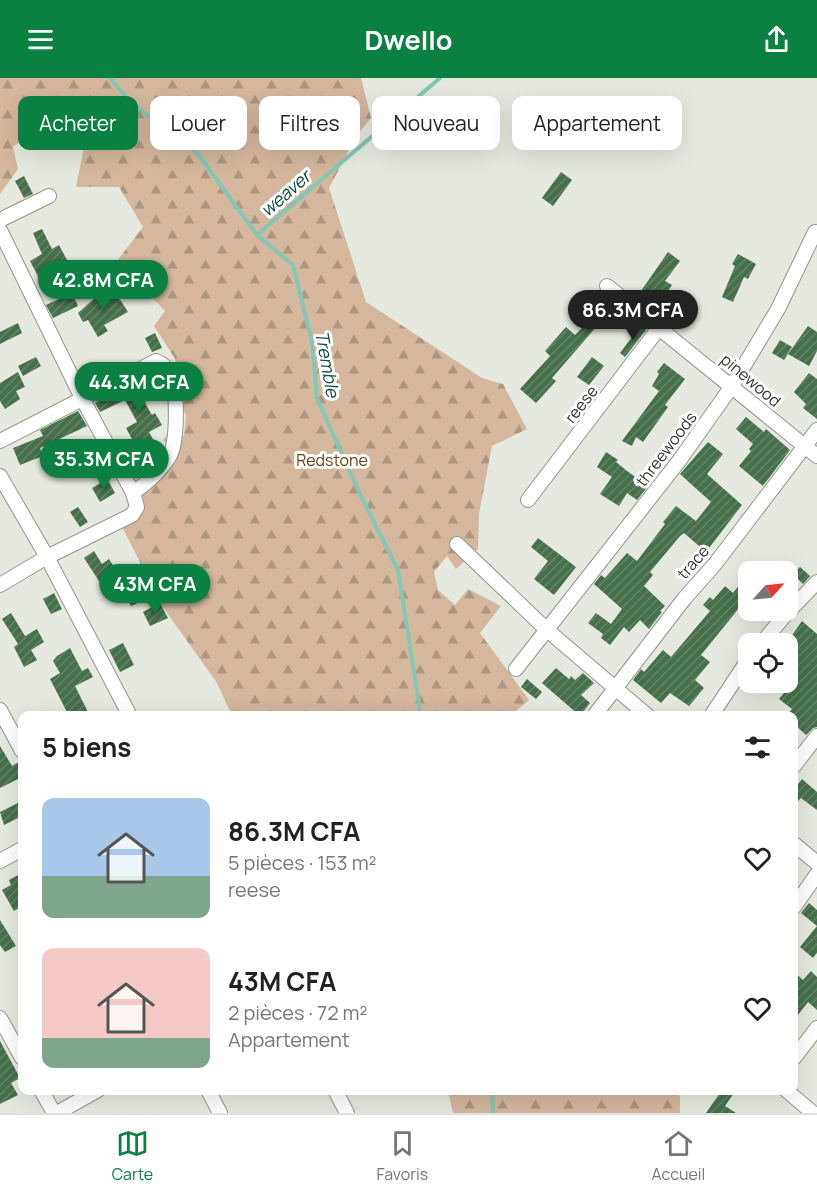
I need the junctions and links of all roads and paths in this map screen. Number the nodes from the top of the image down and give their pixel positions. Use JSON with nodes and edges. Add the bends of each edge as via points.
{"nodes":[{"id":1,"x":49,"y":196,"type":"dead end"},
{"id":2,"x":0,"y":220,"type":"edge"},
{"id":3,"x":0,"y":230,"type":"edge"},
{"id":4,"x":815,"y":232,"type":"dead end"},
{"id":5,"x":607,"y":286,"type":"dead end"},
{"id":6,"x":659,"y":328,"type":"junction"},
{"id":7,"x":732,"y":386,"type":"junction"},
{"id":8,"x":82,"y":398,"type":"junction"},
{"id":9,"x":817,"y":430,"type":"edge"},
{"id":10,"x":0,"y":441,"type":"edge"},
{"id":11,"x":806,"y":448,"type":"junction"},
{"id":12,"x":817,"y":456,"type":"edge"},
{"id":13,"x":0,"y":476,"type":"edge"},
{"id":14,"x":133,"y":493,"type":"junction"},
{"id":15,"x":528,"y":500,"type":"dead end"},
{"id":16,"x":457,"y":544,"type":"dead end"},
{"id":17,"x":47,"y":557,"type":"junction"},
{"id":18,"x":817,"y":582,"type":"edge"},
{"id":19,"x":0,"y":585,"type":"edge"},
{"id":20,"x":547,"y":630,"type":"junction"},
{"id":21,"x":770,"y":633,"type":"edge"},
{"id":22,"x":516,"y":669,"type":"dead end"},
{"id":23,"x":738,"y":675,"type":"edge"},
{"id":24,"x":615,"y":686,"type":"junction"},
{"id":25,"x":0,"y":710,"type":"edge"},
{"id":26,"x":127,"y":711,"type":"edge"},
{"id":27,"x":598,"y":711,"type":"edge"},
{"id":28,"x":642,"y":711,"type":"edge"},
{"id":29,"x":714,"y":711,"type":"edge"},
{"id":30,"x":817,"y":736,"type":"edge"},
{"id":31,"x":18,"y":744,"type":"edge"},
{"id":32,"x":798,"y":761,"type":"edge"},
{"id":33,"x":798,"y":847,"type":"edge"},
{"id":34,"x":18,"y":851,"type":"edge"},
{"id":35,"x":0,"y":861,"type":"edge"},
{"id":36,"x":817,"y":863,"type":"edge"},
{"id":37,"x":817,"y":874,"type":"edge"},
{"id":38,"x":798,"y":902,"type":"edge"},
{"id":39,"x":0,"y":1018,"type":"edge"},
{"id":40,"x":817,"y":1028,"type":"edge"},
{"id":41,"x":18,"y":1051,"type":"edge"},
{"id":42,"x":798,"y":1053,"type":"edge"},
{"id":43,"x":44,"y":1095,"type":"edge"},
{"id":44,"x":89,"y":1095,"type":"edge"},
{"id":45,"x":211,"y":1095,"type":"edge"},
{"id":46,"x":338,"y":1095,"type":"edge"},
{"id":47,"x":792,"y":1095,"type":"edge"},
{"id":48,"x":56,"y":1113,"type":"edge"},
{"id":49,"x":220,"y":1113,"type":"edge"},
{"id":50,"x":347,"y":1113,"type":"edge"},
{"id":51,"x":813,"y":1113,"type":"edge"}],
"edges":[{"from":1,"to":2,"type":"street"},
{"from":3,"to":8,"type":"street"},
{"from":4,"to":7,"type":"street","name":"threewoods","via":[[778,309]]},
{"from":5,"to":6,"type":"street","name":"pinewood"},
{"from":6,"to":7,"type":"street","name":"pinewood"},
{"from":6,"to":15,"type":"street","name":"reese"},
{"from":7,"to":11,"type":"street","name":"pinewood"},
{"from":7,"to":20,"type":"street","name":"threewoods","via":[[679,461]]},
{"from":8,"to":10,"type":"street"},
{"from":8,"to":14,"type":"street"},
{"from":8,"to":14,"type":"street","via":[[156,361],[172,375],[176,424],[173,450],[152,479]]},
{"from":9,"to":11,"type":"street","name":"trace"},
{"from":11,"to":12,"type":"street","name":"pinewood"},
{"from":11,"to":24,"type":"street","name":"trace"},
{"from":13,"to":17,"type":"street"},
{"from":14,"to":17,"type":"street","via":[[137,507],[132,515]]},
{"from":16,"to":20,"type":"street"},
{"from":17,"to":19,"type":"street"},
{"from":17,"to":26,"type":"street"},
{"from":18,"to":21,"type":"street"},
{"from":20,"to":22,"type":"street","name":"threewoods"},
{"from":20,"to":24,"type":"street"},
{"from":23,"to":29,"type":"street"},
{"from":24,"to":27,"type":"street","name":"trace"},
{"from":24,"to":28,"type":"street"},
{"from":25,"to":31,"type":"street"},
{"from":30,"to":32,"type":"street"},
{"from":33,"to":36,"type":"street"},
{"from":34,"to":35,"type":"street"},
{"from":37,"to":38,"type":"street"},
{"from":39,"to":41,"type":"street"},
{"from":40,"to":42,"type":"street"},
{"from":43,"to":48,"type":"street"},
{"from":44,"to":48,"type":"street"},
{"from":45,"to":49,"type":"street"},
{"from":46,"to":50,"type":"street"},
{"from":47,"to":51,"type":"street"}]}
